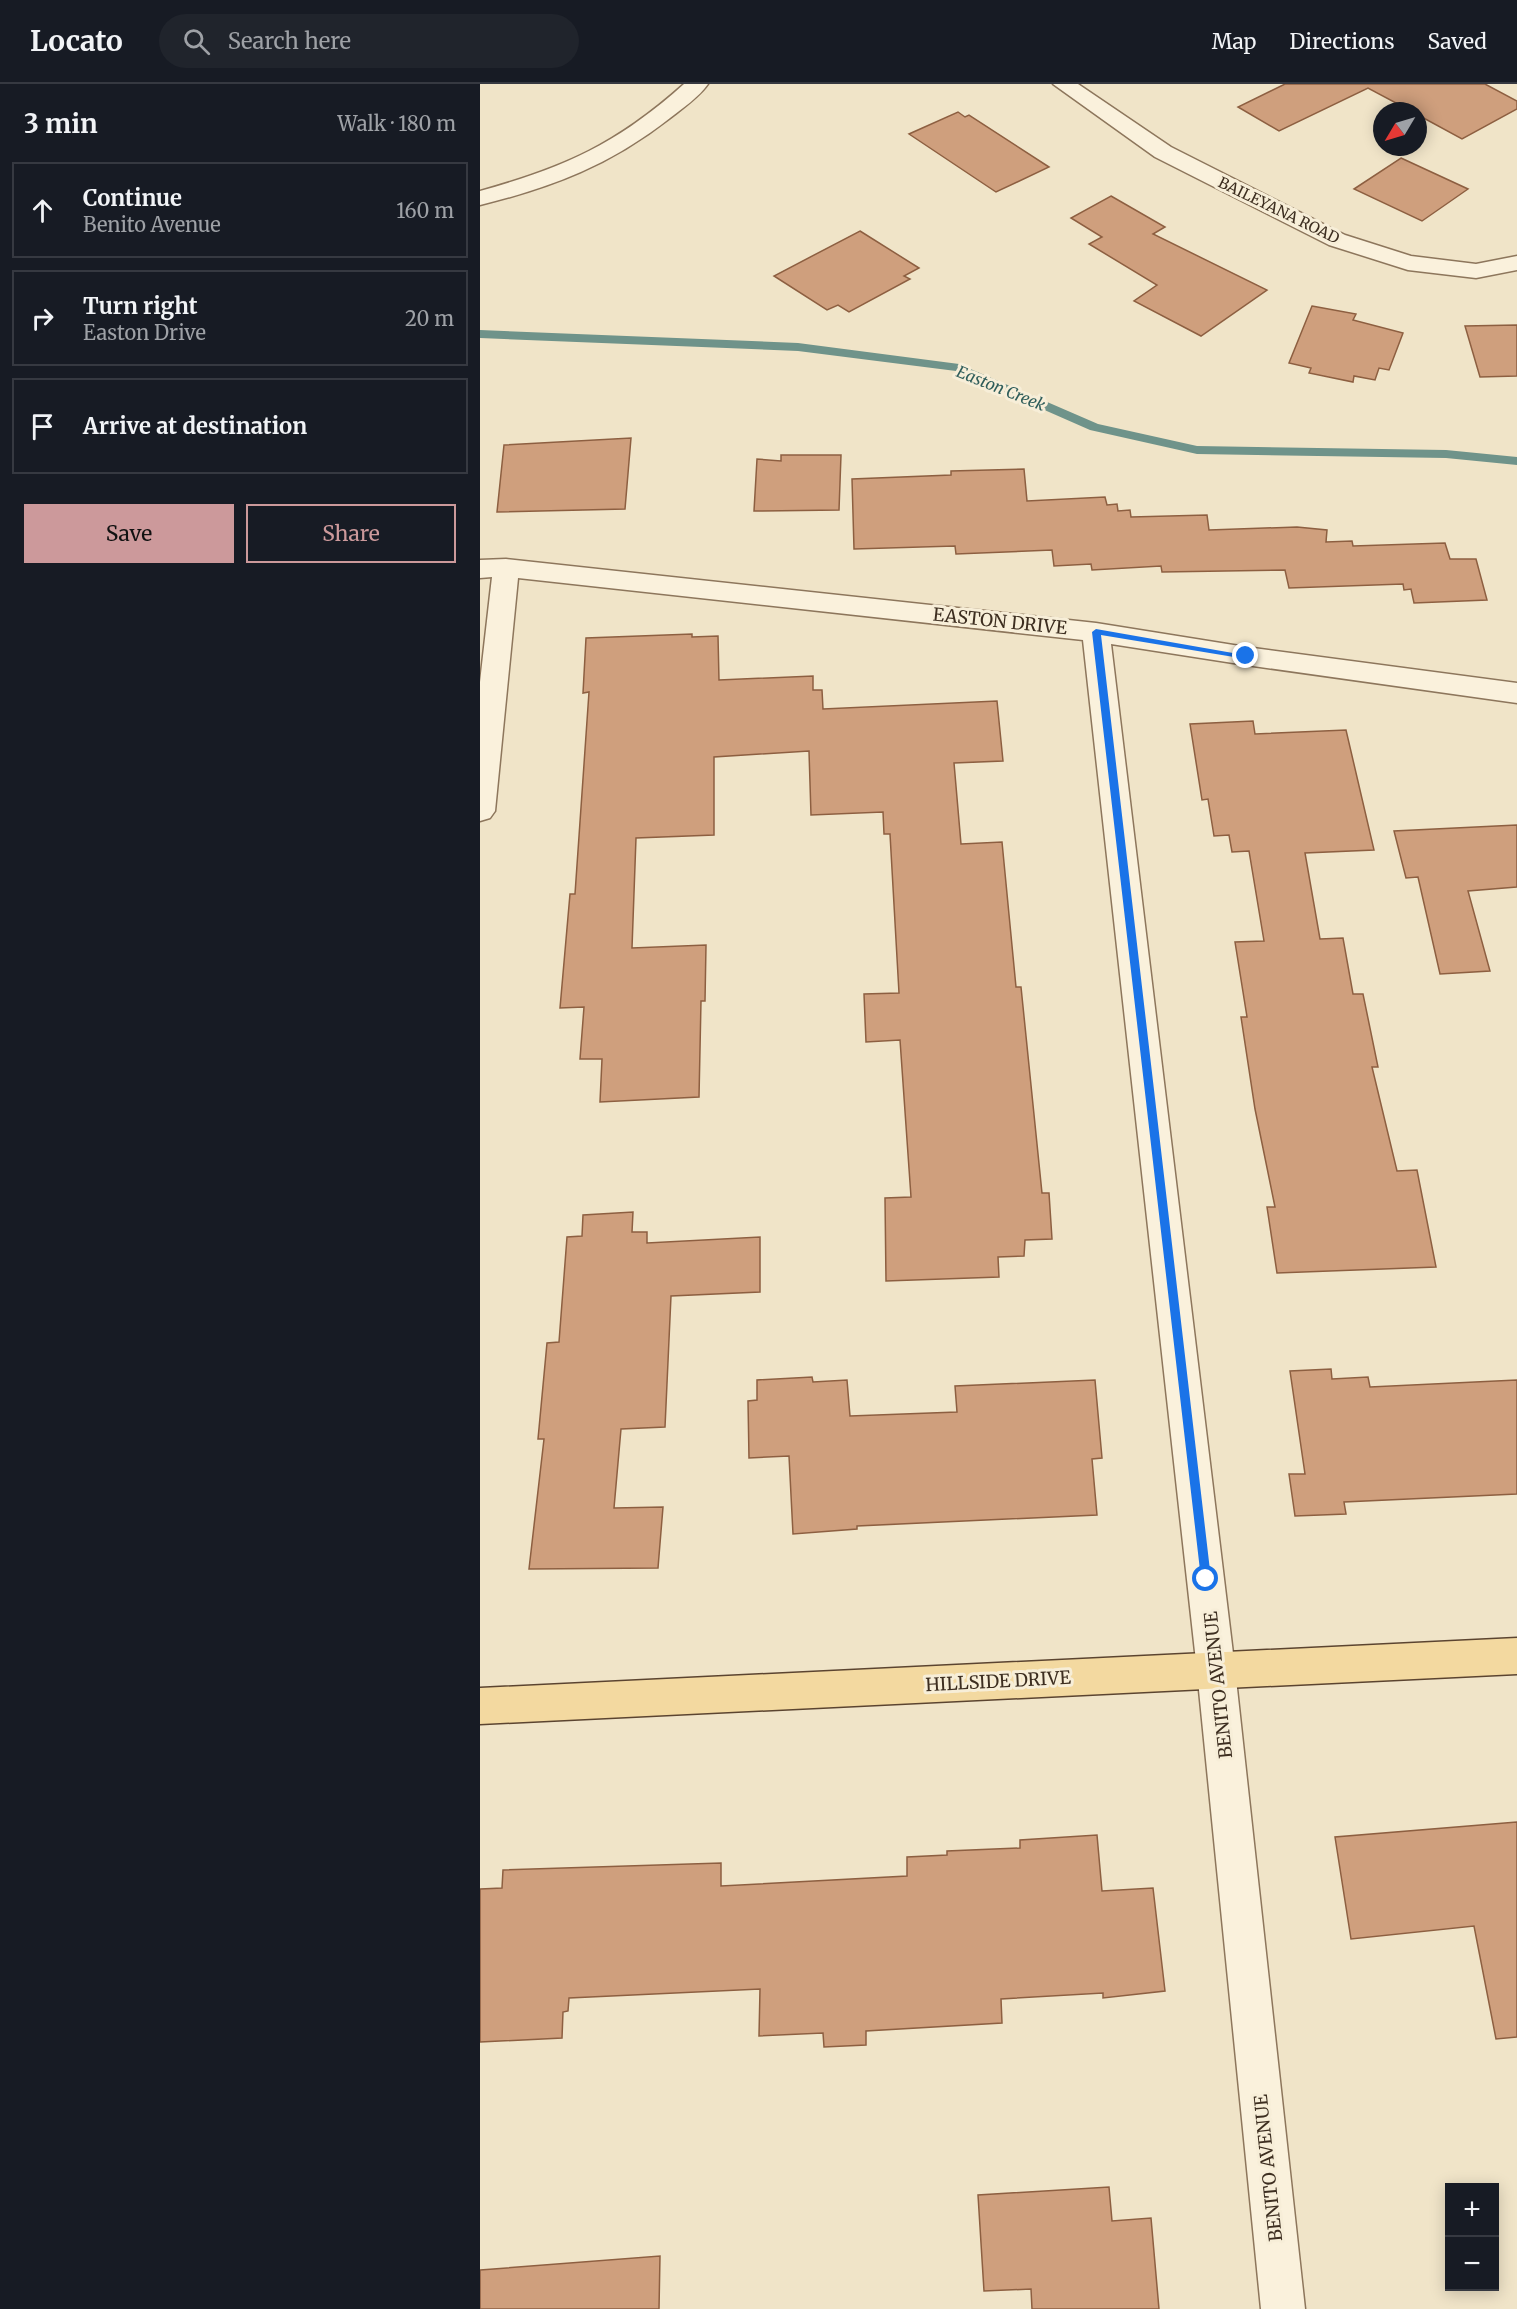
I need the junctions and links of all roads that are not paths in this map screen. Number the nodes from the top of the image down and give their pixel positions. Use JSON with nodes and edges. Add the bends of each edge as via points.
{"nodes":[{"id":1,"x":698,"y":84,"type":"edge"},
{"id":2,"x":1064,"y":84,"type":"edge"},
{"id":3,"x":480,"y":198,"type":"edge"},
{"id":4,"x":1517,"y":263,"type":"edge"},
{"id":5,"x":493,"y":569,"type":"edge"},
{"id":6,"x":1096,"y":632,"type":"junction"},
{"id":7,"x":1517,"y":693,"type":"edge"},
{"id":8,"x":480,"y":811,"type":"edge"},
{"id":9,"x":1517,"y":1656,"type":"edge"},
{"id":10,"x":1216,"y":1670,"type":"junction"},
{"id":11,"x":480,"y":1706,"type":"edge"},
{"id":12,"x":1283,"y":2309,"type":"edge"}],
"edges":[{"from":1,"to":3,"type":"street","via":[[667,112],[617,146],[563,174]]},
{"from":2,"to":4,"type":"street","name":"BAILEYANA ROAD","via":[[1163,152],[1337,240],[1408,262],[1476,271]]},
{"from":5,"to":6,"type":"street","name":"EASTON DRIVE"},
{"from":5,"to":8,"type":"street"},
{"from":6,"to":7,"type":"street","name":"EASTON DRIVE"},
{"from":6,"to":10,"type":"street","name":"BENITO AVENUE"},
{"from":9,"to":10,"type":"main road","name":"HILLSIDE DRIVE"},
{"from":10,"to":11,"type":"main road","name":"HILLSIDE DRIVE"},
{"from":10,"to":12,"type":"street","name":"BENITO AVENUE"}]}
